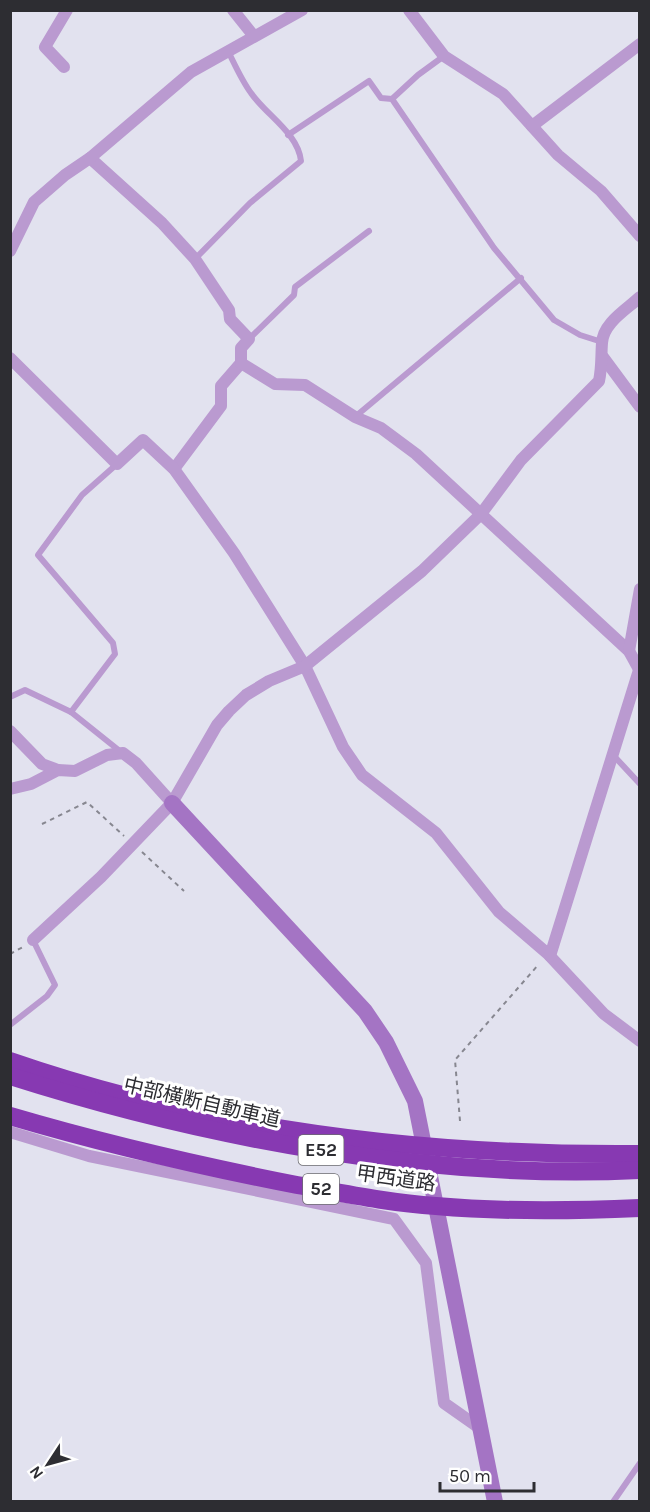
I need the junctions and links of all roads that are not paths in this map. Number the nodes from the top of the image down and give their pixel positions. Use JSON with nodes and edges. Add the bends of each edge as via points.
{"nodes":[{"id":1,"x":67,"y":10,"type":"edge"},
{"id":2,"x":233,"y":10,"type":"edge"},
{"id":3,"x":302,"y":10,"type":"edge"},
{"id":4,"x":409,"y":10,"type":"edge"},
{"id":5,"x":253,"y":36,"type":"junction"},
{"id":6,"x":639,"y":44,"type":"edge"},
{"id":7,"x":228,"y":51,"type":"junction"},
{"id":8,"x":444,"y":56,"type":"junction"},
{"id":9,"x":64,"y":67,"type":"dead end"},
{"id":10,"x":392,"y":99,"type":"junction"},
{"id":11,"x":532,"y":126,"type":"junction"},
{"id":12,"x":288,"y":135,"type":"junction"},
{"id":13,"x":90,"y":158,"type":"junction"},
{"id":14,"x":369,"y":231,"type":"dead end"},
{"id":15,"x":639,"y":236,"type":"edge"},
{"id":16,"x":10,"y":251,"type":"edge"},
{"id":17,"x":195,"y":259,"type":"junction"},
{"id":18,"x":521,"y":278,"type":"junction"},
{"id":19,"x":639,"y":297,"type":"edge"},
{"id":20,"x":249,"y":339,"type":"junction"},
{"id":21,"x":602,"y":342,"type":"junction"},
{"id":22,"x":603,"y":357,"type":"junction"},
{"id":23,"x":10,"y":358,"type":"edge"},
{"id":24,"x":242,"y":363,"type":"junction"},
{"id":25,"x":639,"y":407,"type":"edge"},
{"id":26,"x":355,"y":417,"type":"junction"},
{"id":27,"x":117,"y":464,"type":"junction"},
{"id":28,"x":174,"y":469,"type":"junction"},
{"id":29,"x":481,"y":514,"type":"junction"},
{"id":30,"x":639,"y":589,"type":"edge"},
{"id":31,"x":629,"y":651,"type":"junction"},
{"id":32,"x":305,"y":666,"type":"junction"},
{"id":33,"x":639,"y":671,"type":"edge"},
{"id":34,"x":10,"y":697,"type":"edge"},
{"id":35,"x":70,"y":712,"type":"junction"},
{"id":36,"x":10,"y":731,"type":"edge"},
{"id":37,"x":123,"y":753,"type":"junction"},
{"id":38,"x":613,"y":755,"type":"junction"},
{"id":39,"x":57,"y":770,"type":"junction"},
{"id":40,"x":639,"y":784,"type":"edge"},
{"id":41,"x":10,"y":789,"type":"edge"},
{"id":42,"x":172,"y":803,"type":"junction"},
{"id":43,"x":33,"y":940,"type":"joint"},
{"id":44,"x":549,"y":955,"type":"junction"},
{"id":45,"x":10,"y":1025,"type":"edge"},
{"id":46,"x":639,"y":1041,"type":"edge"},
{"id":47,"x":10,"y":1060,"type":"edge"},
{"id":48,"x":10,"y":1076,"type":"edge"},
{"id":49,"x":10,"y":1116,"type":"edge"},
{"id":50,"x":10,"y":1132,"type":"edge"},
{"id":51,"x":424,"y":1147,"type":"junction"},
{"id":52,"x":639,"y":1154,"type":"edge"},
{"id":53,"x":639,"y":1170,"type":"edge"},
{"id":54,"x":434,"y":1206,"type":"junction"},
{"id":55,"x":639,"y":1208,"type":"edge"},
{"id":56,"x":481,"y":1429,"type":"junction"},
{"id":57,"x":639,"y":1463,"type":"edge"},
{"id":58,"x":495,"y":1502,"type":"edge"},
{"id":59,"x":613,"y":1502,"type":"edge"}],
"edges":[{"from":1,"to":9,"type":"street","via":[[45,47]]},
{"from":2,"to":5,"type":"street"},
{"from":3,"to":5,"type":"street"},
{"from":4,"to":8,"type":"street"},
{"from":5,"to":7,"type":"street"},
{"from":6,"to":11,"type":"street"},
{"from":7,"to":12,"type":"lane","via":[[249,91]]},
{"from":7,"to":13,"type":"street","via":[[191,72]]},
{"from":8,"to":10,"type":"lane"},
{"from":8,"to":11,"type":"street","via":[[503,94]]},
{"from":10,"to":12,"type":"lane","via":[[381,98],[369,81]]},
{"from":10,"to":18,"type":"lane","via":[[494,248]]},
{"from":11,"to":15,"type":"street","via":[[601,191]]},
{"from":12,"to":17,"type":"lane","via":[[301,161],[250,203]]},
{"from":13,"to":16,"type":"street","via":[[34,202]]},
{"from":13,"to":17,"type":"street","via":[[162,223]]},
{"from":14,"to":20,"type":"lane","via":[[295,287],[294,295]]},
{"from":17,"to":20,"type":"street","via":[[229,310],[230,319]]},
{"from":18,"to":21,"type":"lane","via":[[554,320],[579,335]]},
{"from":18,"to":26,"type":"lane"},
{"from":19,"to":21,"type":"street","via":[[608,326]]},
{"from":20,"to":24,"type":"street","via":[[241,348]]},
{"from":21,"to":22,"type":"street"},
{"from":22,"to":25,"type":"street"},
{"from":22,"to":29,"type":"street","via":[[599,381],[522,460]]},
{"from":23,"to":27,"type":"street"},
{"from":24,"to":26,"type":"street","via":[[275,384],[305,385]]},
{"from":24,"to":28,"type":"street","via":[[221,386],[221,406]]},
{"from":26,"to":29,"type":"street","via":[[381,428],[416,454]]},
{"from":27,"to":28,"type":"street","via":[[143,440]]},
{"from":27,"to":35,"type":"lane","via":[[82,495],[39,555],[113,643],[114,654]]},
{"from":28,"to":32,"type":"street","via":[[234,553]]},
{"from":29,"to":31,"type":"street"},
{"from":29,"to":32,"type":"street","via":[[422,571]]},
{"from":30,"to":31,"type":"street"},
{"from":31,"to":33,"type":"street"},
{"from":32,"to":42,"type":"street","via":[[269,681],[229,711]]},
{"from":32,"to":44,"type":"street","via":[[343,747],[362,775],[436,833],[499,912]]},
{"from":33,"to":38,"type":"street"},
{"from":34,"to":35,"type":"lane","via":[[25,690]]},
{"from":35,"to":37,"type":"lane"},
{"from":36,"to":39,"type":"street","via":[[42,764]]},
{"from":37,"to":39,"type":"street","via":[[107,755],[75,771]]},
{"from":37,"to":42,"type":"street"},
{"from":38,"to":40,"type":"lane"},
{"from":38,"to":44,"type":"street"},
{"from":39,"to":41,"type":"street","via":[[31,784]]},
{"from":42,"to":43,"type":"street","via":[[102,877]]},
{"from":42,"to":51,"type":"street","via":[[365,1011],[406,1080],[415,1101]]},
{"from":43,"to":45,"type":"lane","via":[[55,985]]},
{"from":44,"to":46,"type":"street","via":[[604,1014]]},
{"from":47,"to":51,"type":"highway","name":"甲西道路","via":[[136,1098],[227,1119],[325,1136]]},
{"from":48,"to":53,"type":"highway","name":"中部横断自動車道","number":"E52","via":[[160,1118],[306,1148],[471,1166],[553,1171]]},
{"from":49,"to":54,"type":"highway","name":"甲西道路","number":"52","via":[[105,1144],[215,1169]]},
{"from":50,"to":56,"type":"street","via":[[89,1156],[394,1219],[426,1263],[444,1403]]},
{"from":51,"to":52,"type":"highway","name":"甲西道路","via":[[574,1155]]},
{"from":51,"to":54,"type":"street"},
{"from":54,"to":55,"type":"highway","name":"甲西道路","number":"52","via":[[508,1210]]},
{"from":54,"to":56,"type":"street"},
{"from":56,"to":58,"type":"street"},
{"from":57,"to":59,"type":"lane"}]}
